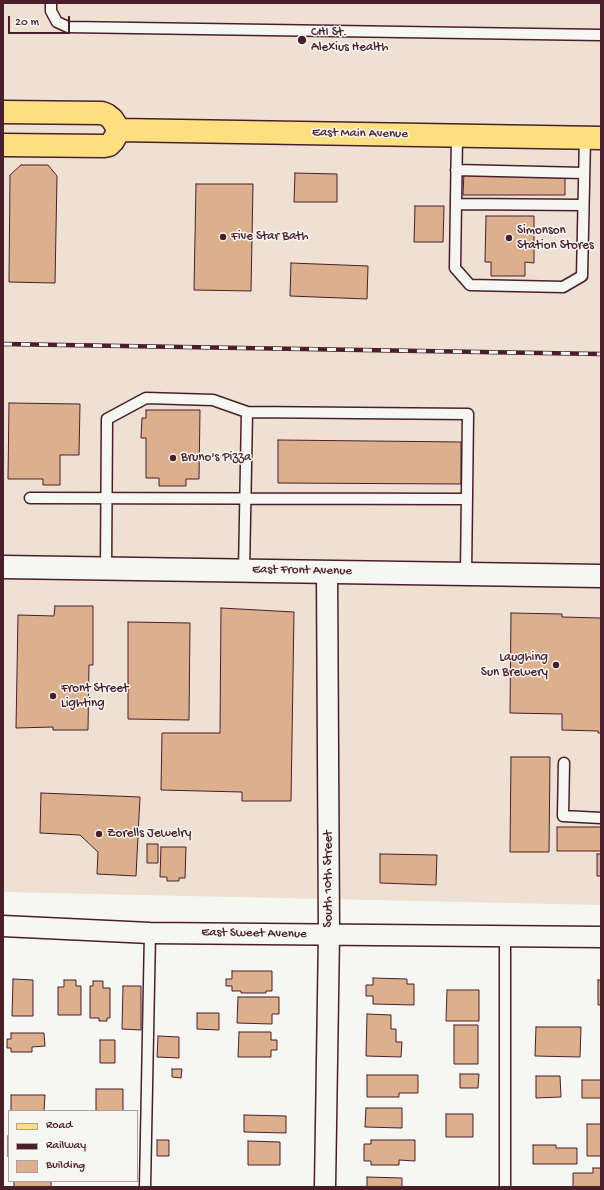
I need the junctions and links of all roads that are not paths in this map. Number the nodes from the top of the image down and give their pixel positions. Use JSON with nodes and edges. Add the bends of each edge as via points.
{"nodes":[{"id":1,"x":51,"y":3,"type":"edge"},
{"id":2,"x":601,"y":35,"type":"edge"},
{"id":3,"x":3,"y":112,"type":"edge"},
{"id":4,"x":119,"y":130,"type":"junction"},
{"id":5,"x":457,"y":136,"type":"junction"},
{"id":6,"x":593,"y":138,"type":"edge"},
{"id":7,"x":3,"y":145,"type":"edge"},
{"id":8,"x":456,"y":170,"type":"junction"},
{"id":9,"x":584,"y":172,"type":"junction"},
{"id":10,"x":456,"y":204,"type":"junction"},
{"id":11,"x":583,"y":205,"type":"junction"},
{"id":12,"x":247,"y":412,"type":"junction"},
{"id":13,"x":30,"y":498,"type":"dead end"},
{"id":14,"x":107,"y":498,"type":"junction"},
{"id":15,"x":246,"y":499,"type":"junction"},
{"id":16,"x":467,"y":499,"type":"junction"},
{"id":17,"x":3,"y":567,"type":"edge"},
{"id":18,"x":106,"y":568,"type":"junction"},
{"id":19,"x":244,"y":571,"type":"junction"},
{"id":20,"x":327,"y":572,"type":"junction"},
{"id":21,"x":466,"y":574,"type":"junction"},
{"id":22,"x":601,"y":576,"type":"edge"},
{"id":23,"x":564,"y":763,"type":"dead end"},
{"id":24,"x":601,"y":818,"type":"edge"},
{"id":25,"x":3,"y":926,"type":"edge"},
{"id":26,"x":150,"y":933,"type":"junction"},
{"id":27,"x":329,"y":934,"type":"junction"},
{"id":28,"x":505,"y":936,"type":"junction"},
{"id":29,"x":601,"y":937,"type":"edge"},
{"id":30,"x":145,"y":1187,"type":"edge"},
{"id":31,"x":325,"y":1187,"type":"edge"},
{"id":32,"x":504,"y":1187,"type":"edge"}],
"edges":[{"from":1,"to":2,"type":"lane","via":[[51,11],[57,22],[68,27]]},
{"from":3,"to":4,"type":"main road","via":[[102,113],[112,119]]},
{"from":4,"to":5,"type":"main road","name":"East Main Avenue"},
{"from":4,"to":7,"type":"main road","via":[[113,141],[104,146]]},
{"from":5,"to":6,"type":"main road","name":"East Main Avenue"},
{"from":5,"to":8,"type":"lane"},
{"from":6,"to":9,"type":"lane"},
{"from":8,"to":9,"type":"lane"},
{"from":8,"to":10,"type":"lane"},
{"from":9,"to":11,"type":"lane"},
{"from":10,"to":11,"type":"lane","via":[[486,200],[540,200]]},
{"from":10,"to":11,"type":"lane","via":[[455,268],[470,285],[563,287],[582,276]]},
{"from":12,"to":14,"type":"lane","via":[[213,400],[146,398],[107,419]]},
{"from":12,"to":15,"type":"lane"},
{"from":12,"to":16,"type":"lane","via":[[468,414]]},
{"from":13,"to":14,"type":"lane"},
{"from":14,"to":15,"type":"lane"},
{"from":14,"to":18,"type":"lane"},
{"from":15,"to":16,"type":"lane"},
{"from":15,"to":19,"type":"lane"},
{"from":16,"to":21,"type":"lane"},
{"from":17,"to":18,"type":"street","name":"East Front Avenue"},
{"from":18,"to":19,"type":"street","name":"East Front Avenue"},
{"from":19,"to":20,"type":"street","name":"East Front Avenue"},
{"from":20,"to":21,"type":"street","name":"East Front Avenue"},
{"from":20,"to":27,"type":"street","name":"South 10th Street"},
{"from":21,"to":22,"type":"street","name":"East Front Avenue"},
{"from":23,"to":24,"type":"lane","via":[[563,816]]},
{"from":25,"to":26,"type":"street","name":"East Sweet Avenue"},
{"from":26,"to":27,"type":"street","name":"East Sweet Avenue"},
{"from":26,"to":30,"type":"lane"},
{"from":27,"to":28,"type":"street","name":"East Sweet Avenue"},
{"from":27,"to":31,"type":"street","name":"South 10th Street"},
{"from":28,"to":29,"type":"street","name":"East Sweet Avenue"},
{"from":28,"to":32,"type":"lane"}]}
